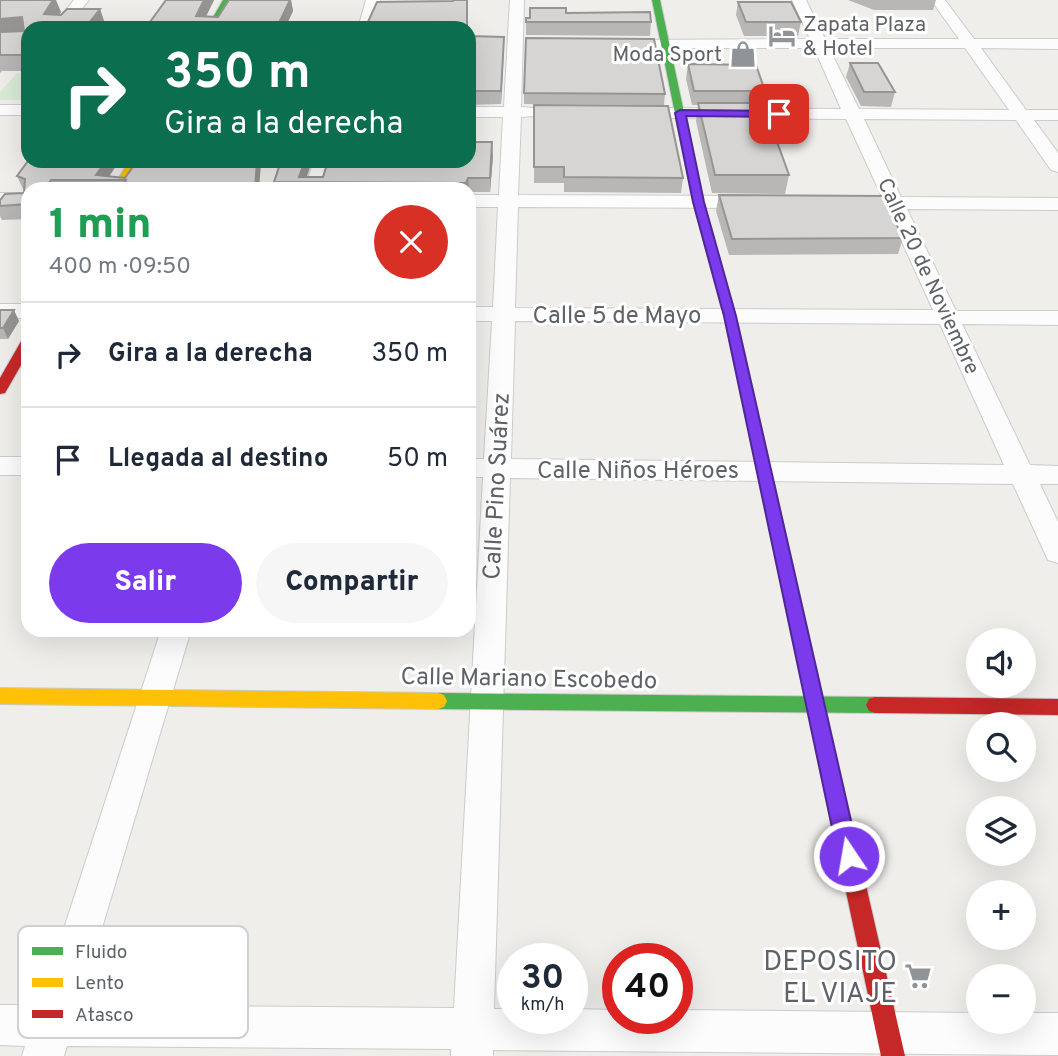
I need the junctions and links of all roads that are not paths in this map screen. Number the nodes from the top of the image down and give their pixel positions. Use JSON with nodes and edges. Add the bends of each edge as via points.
{"nodes":[{"id":1,"x":82,"y":0,"type":"edge"},
{"id":2,"x":227,"y":0,"type":"edge"},
{"id":3,"x":373,"y":0,"type":"edge"},
{"id":4,"x":517,"y":0,"type":"edge"},
{"id":5,"x":656,"y":0,"type":"edge"},
{"id":6,"x":799,"y":0,"type":"edge"},
{"id":7,"x":938,"y":0,"type":"edge"},
{"id":8,"x":64,"y":21,"type":"edge"},
{"id":9,"x":215,"y":21,"type":"edge"},
{"id":10,"x":367,"y":21,"type":"edge"},
{"id":11,"x":624,"y":43,"type":"edge"},
{"id":12,"x":665,"y":43,"type":"junction"},
{"id":13,"x":820,"y":43,"type":"junction"},
{"id":14,"x":970,"y":44,"type":"junction"},
{"id":15,"x":1058,"y":44,"type":"edge"},
{"id":16,"x":0,"y":110,"type":"edge"},
{"id":17,"x":21,"y":110,"type":"edge"},
{"id":18,"x":476,"y":112,"type":"edge"},
{"id":19,"x":512,"y":112,"type":"junction"},
{"id":20,"x":540,"y":113,"type":"edge"},
{"id":21,"x":638,"y":113,"type":"edge"},
{"id":22,"x":680,"y":113,"type":"junction"},
{"id":23,"x":853,"y":114,"type":"junction"},
{"id":24,"x":1021,"y":115,"type":"junction"},
{"id":25,"x":1058,"y":115,"type":"edge"},
{"id":26,"x":1058,"y":166,"type":"edge"},
{"id":27,"x":0,"y":199,"type":"edge"},
{"id":28,"x":21,"y":199,"type":"edge"},
{"id":29,"x":476,"y":201,"type":"edge"},
{"id":30,"x":509,"y":201,"type":"junction"},
{"id":31,"x":698,"y":202,"type":"junction"},
{"id":32,"x":777,"y":202,"type":"edge"},
{"id":33,"x":855,"y":203,"type":"edge"},
{"id":34,"x":894,"y":203,"type":"junction"},
{"id":35,"x":1058,"y":204,"type":"edge"},
{"id":36,"x":0,"y":311,"type":"edge"},
{"id":37,"x":21,"y":312,"type":"edge"},
{"id":38,"x":476,"y":314,"type":"edge"},
{"id":39,"x":504,"y":314,"type":"junction"},
{"id":40,"x":730,"y":316,"type":"junction"},
{"id":41,"x":948,"y":318,"type":"junction"},
{"id":42,"x":1058,"y":318,"type":"edge"},
{"id":43,"x":21,"y":353,"type":"edge"},
{"id":44,"x":0,"y":390,"type":"edge"},
{"id":45,"x":0,"y":466,"type":"edge"},
{"id":46,"x":21,"y":466,"type":"edge"},
{"id":47,"x":476,"y":468,"type":"edge"},
{"id":48,"x":497,"y":468,"type":"junction"},
{"id":49,"x":764,"y":471,"type":"junction"},
{"id":50,"x":1022,"y":474,"type":"junction"},
{"id":51,"x":1058,"y":475,"type":"edge"},
{"id":52,"x":1058,"y":552,"type":"edge"},
{"id":53,"x":174,"y":637,"type":"edge"},
{"id":54,"x":0,"y":696,"type":"edge"},
{"id":55,"x":155,"y":697,"type":"junction"},
{"id":56,"x":487,"y":701,"type":"junction"},
{"id":57,"x":815,"y":704,"type":"junction"},
{"id":58,"x":1058,"y":707,"type":"edge"},
{"id":59,"x":84,"y":926,"type":"edge"},
{"id":60,"x":0,"y":1025,"type":"edge"},
{"id":61,"x":18,"y":1031,"type":"edge"},
{"id":62,"x":1058,"y":1034,"type":"edge"},
{"id":63,"x":48,"y":1041,"type":"edge"},
{"id":64,"x":472,"y":1042,"type":"edge"},
{"id":65,"x":890,"y":1044,"type":"edge"}],
"edges":[{"from":1,"to":8,"type":"street"},
{"from":2,"to":9,"type":"street"},
{"from":3,"to":10,"type":"street"},
{"from":4,"to":19,"type":"street","name":"Calle Pino Suárez"},
{"from":5,"to":12,"type":"street"},
{"from":6,"to":13,"type":"street","name":"Calle 20 de Noviembre"},
{"from":7,"to":14,"type":"street"},
{"from":11,"to":12,"type":"street"},
{"from":12,"to":13,"type":"street"},
{"from":12,"to":22,"type":"street"},
{"from":13,"to":14,"type":"street"},
{"from":13,"to":23,"type":"street","name":"Calle 20 de Noviembre"},
{"from":14,"to":15,"type":"street"},
{"from":14,"to":24,"type":"street"},
{"from":16,"to":17,"type":"street"},
{"from":18,"to":19,"type":"street"},
{"from":19,"to":20,"type":"street"},
{"from":19,"to":30,"type":"street","name":"Calle Pino Suárez"},
{"from":21,"to":22,"type":"street"},
{"from":22,"to":23,"type":"street"},
{"from":22,"to":31,"type":"street"},
{"from":23,"to":24,"type":"street"},
{"from":23,"to":34,"type":"street","name":"Calle 20 de Noviembre"},
{"from":24,"to":25,"type":"street"},
{"from":24,"to":26,"type":"street"},
{"from":27,"to":28,"type":"street"},
{"from":29,"to":30,"type":"street"},
{"from":30,"to":31,"type":"street"},
{"from":30,"to":39,"type":"street","name":"Calle Pino Suárez"},
{"from":31,"to":32,"type":"street"},
{"from":31,"to":40,"type":"street"},
{"from":33,"to":34,"type":"street"},
{"from":34,"to":35,"type":"street"},
{"from":34,"to":41,"type":"street","name":"Calle 20 de Noviembre"},
{"from":36,"to":37,"type":"street"},
{"from":38,"to":39,"type":"street","name":"Calle 5 de Mayo"},
{"from":39,"to":40,"type":"street","name":"Calle 5 de Mayo"},
{"from":39,"to":48,"type":"street","name":"Calle Pino Suárez"},
{"from":40,"to":41,"type":"street","name":"Calle 5 de Mayo"},
{"from":40,"to":49,"type":"street"},
{"from":41,"to":42,"type":"street","name":"Calle 5 de Mayo"},
{"from":41,"to":50,"type":"street","name":"Calle 20 de Noviembre"},
{"from":43,"to":44,"type":"street"},
{"from":45,"to":46,"type":"street"},
{"from":47,"to":48,"type":"street","name":"Calle Niños Héroes"},
{"from":48,"to":49,"type":"street","name":"Calle Niños Héroes"},
{"from":48,"to":56,"type":"street","name":"Calle Pino Suárez"},
{"from":49,"to":50,"type":"street","name":"Calle Niños Héroes"},
{"from":49,"to":57,"type":"street"},
{"from":50,"to":51,"type":"street","name":"Calle Niños Héroes"},
{"from":50,"to":52,"type":"street","name":"Calle 20 de Noviembre"},
{"from":53,"to":55,"type":"street"},
{"from":54,"to":55,"type":"street","name":"Calle Mariano Escobedo"},
{"from":55,"to":56,"type":"street","name":"Calle Mariano Escobedo"},
{"from":55,"to":59,"type":"street"},
{"from":56,"to":57,"type":"street","name":"Calle Mariano Escobedo"},
{"from":56,"to":64,"type":"street","name":"Calle Pino Suárez"},
{"from":57,"to":58,"type":"street","name":"Calle Mariano Escobedo"},
{"from":57,"to":65,"type":"street"},
{"from":60,"to":61,"type":"street"},
{"from":62,"to":65,"type":"street"},
{"from":63,"to":64,"type":"street"},
{"from":64,"to":65,"type":"street"}]}
